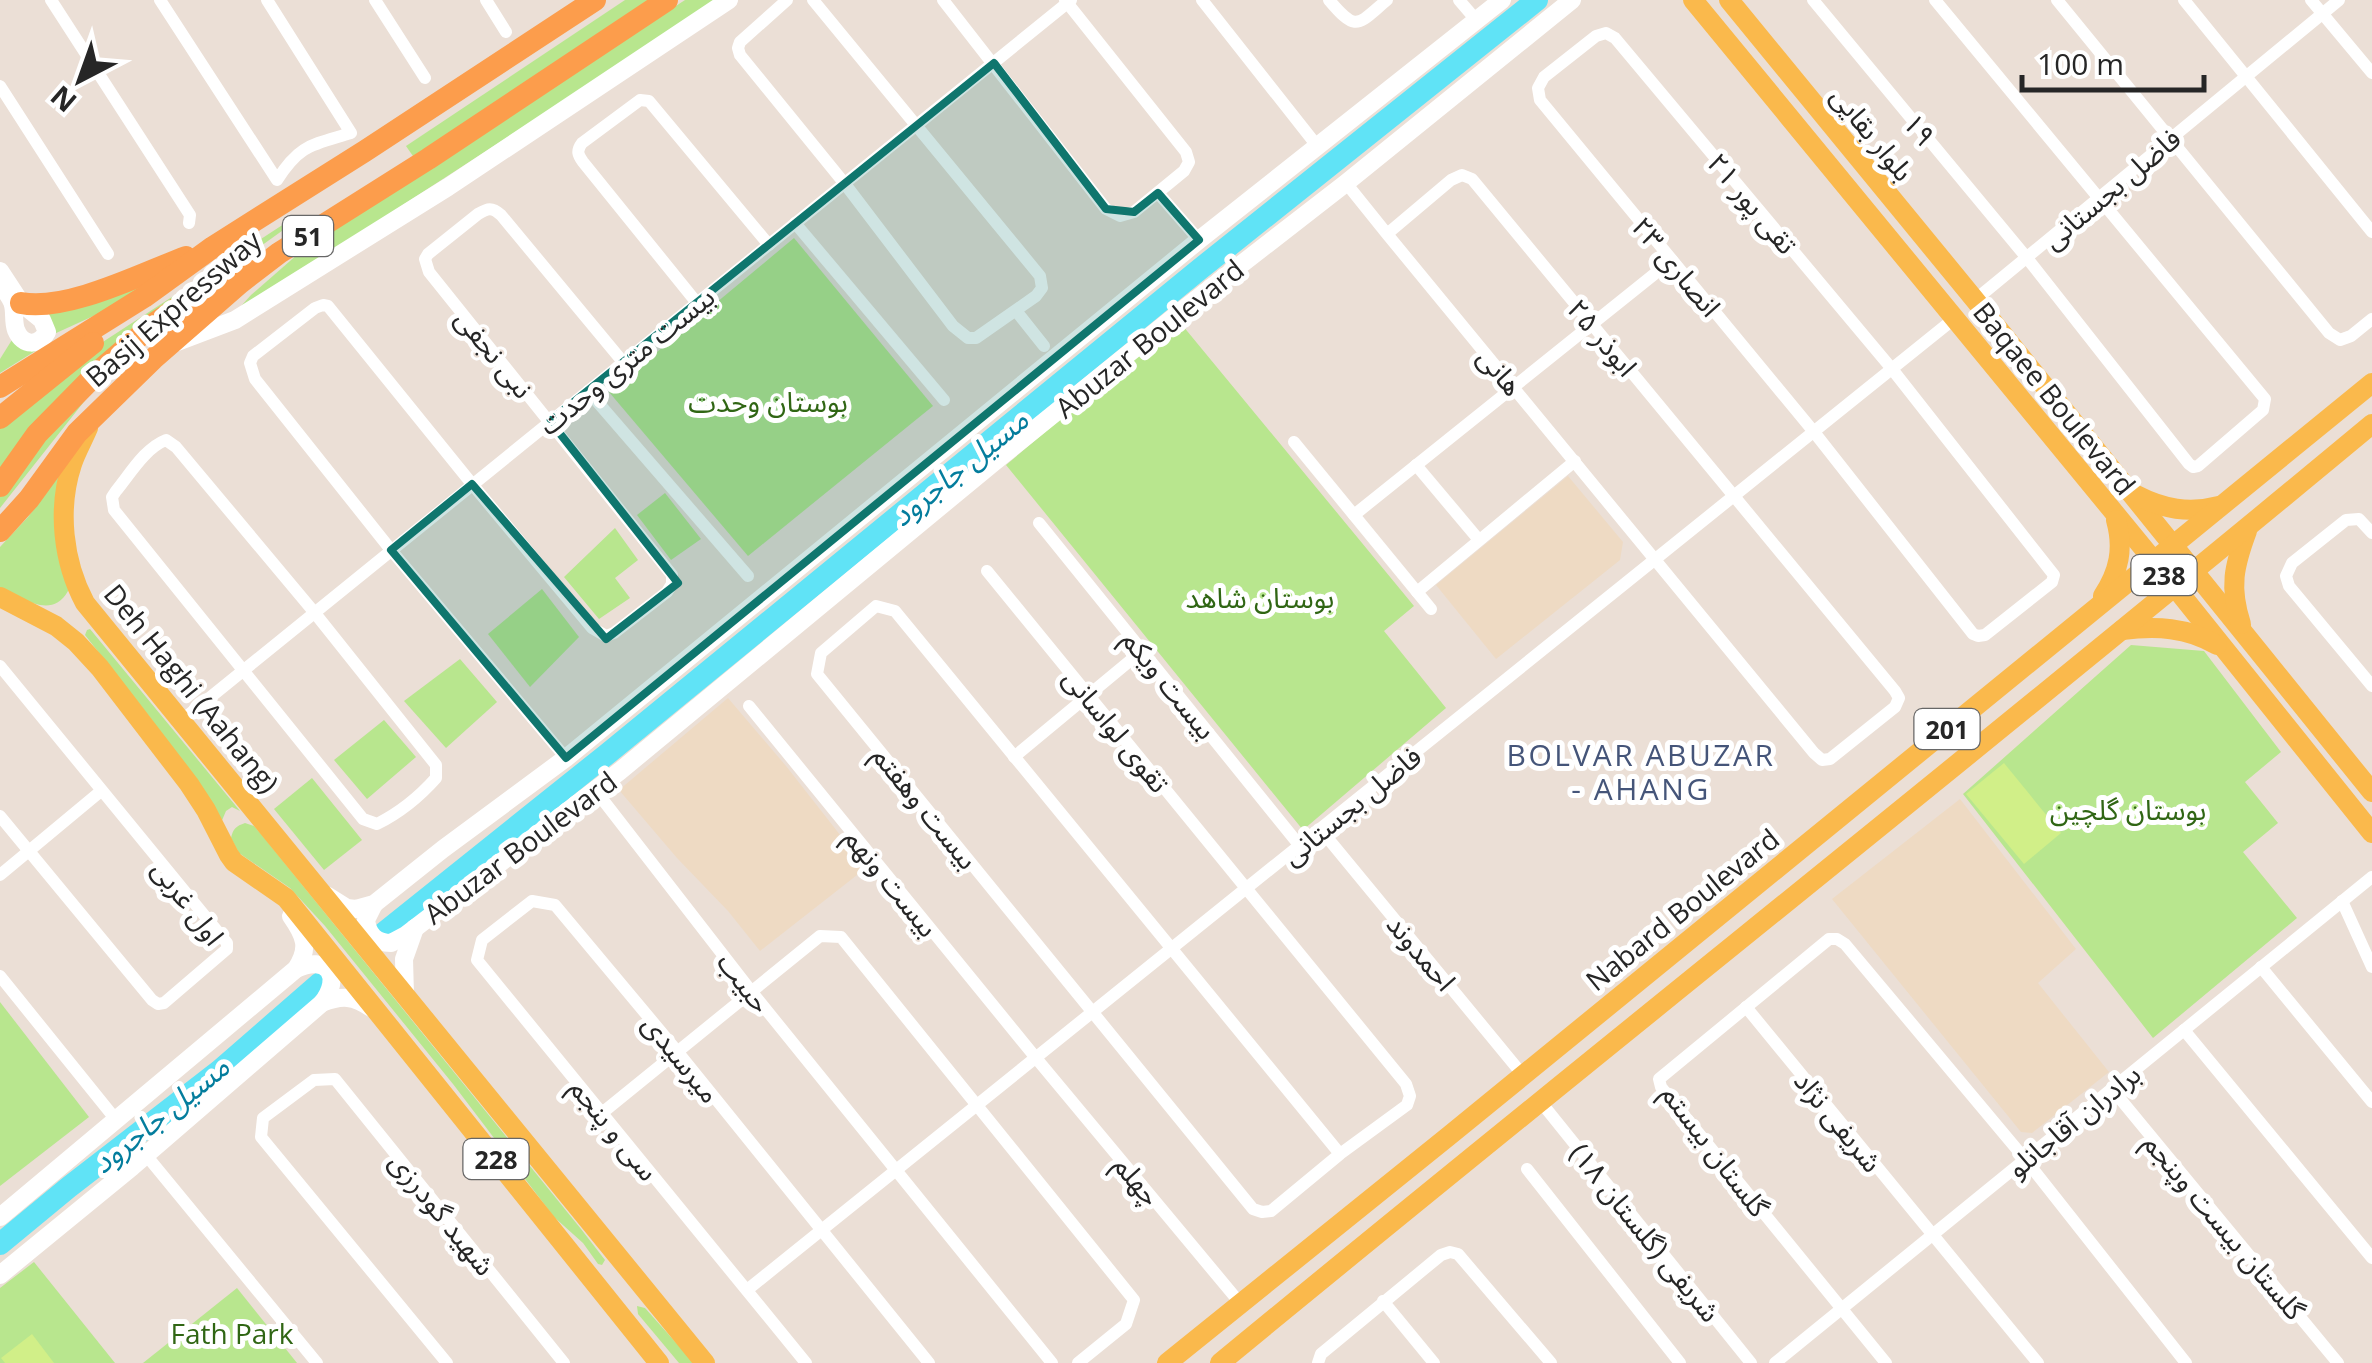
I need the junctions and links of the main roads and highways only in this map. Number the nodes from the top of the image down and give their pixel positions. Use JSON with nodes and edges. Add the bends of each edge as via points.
{"nodes":[{"id":1,"x":595,"y":0,"type":"edge"},
{"id":2,"x":668,"y":0,"type":"edge"},
{"id":3,"x":729,"y":0,"type":"edge"},
{"id":4,"x":1502,"y":0,"type":"edge"},
{"id":5,"x":1572,"y":0,"type":"edge"},
{"id":6,"x":1693,"y":0,"type":"edge"},
{"id":7,"x":1729,"y":0,"type":"edge"},
{"id":8,"x":318,"y":230,"type":"junction"},
{"id":9,"x":213,"y":247,"type":"junction"},
{"id":10,"x":0,"y":270,"type":"edge"},
{"id":11,"x":10,"y":295,"type":"edge"},
{"id":12,"x":144,"y":297,"type":"junction"},
{"id":13,"x":1975,"y":300,"type":"junction"},
{"id":14,"x":1955,"y":318,"type":"junction"},
{"id":15,"x":168,"y":346,"type":"junction"},
{"id":16,"x":2372,"y":383,"type":"edge"},
{"id":17,"x":0,"y":387,"type":"edge"},
{"id":18,"x":0,"y":418,"type":"edge"},
{"id":19,"x":91,"y":420,"type":"junction"},
{"id":20,"x":2372,"y":424,"type":"edge"},
{"id":21,"x":0,"y":486,"type":"edge"},
{"id":22,"x":2127,"y":490,"type":"junction"},
{"id":23,"x":2226,"y":504,"type":"junction"},
{"id":24,"x":2116,"y":518,"type":"junction"},
{"id":25,"x":2248,"y":526,"type":"junction"},
{"id":26,"x":0,"y":531,"type":"edge"},
{"id":27,"x":2174,"y":546,"type":"junction"},
{"id":28,"x":2154,"y":561,"type":"junction"},
{"id":29,"x":2194,"y":573,"type":"junction"},
{"id":30,"x":2175,"y":588,"type":"junction"},
{"id":31,"x":0,"y":597,"type":"edge"},
{"id":32,"x":2091,"y":612,"type":"junction"},
{"id":33,"x":100,"y":621,"type":"junction"},
{"id":34,"x":2122,"y":630,"type":"junction"},
{"id":35,"x":2244,"y":635,"type":"junction"},
{"id":36,"x":76,"y":642,"type":"junction"},
{"id":37,"x":2224,"y":649,"type":"junction"},
{"id":38,"x":2372,"y":792,"type":"edge"},
{"id":39,"x":2372,"y":833,"type":"edge"},
{"id":40,"x":266,"y":884,"type":"junction"},
{"id":41,"x":323,"y":893,"type":"junction"},
{"id":42,"x":374,"y":904,"type":"junction"},
{"id":43,"x":416,"y":926,"type":"junction"},
{"id":44,"x":296,"y":970,"type":"junction"},
{"id":45,"x":406,"y":996,"type":"junction"},
{"id":46,"x":322,"y":1004,"type":"junction"},
{"id":47,"x":374,"y":1006,"type":"junction"},
{"id":48,"x":0,"y":1217,"type":"edge"},
{"id":49,"x":563,"y":1240,"type":"junction"},
{"id":50,"x":612,"y":1248,"type":"junction"},
{"id":51,"x":0,"y":1275,"type":"edge"},
{"id":52,"x":624,"y":1320,"type":"junction"},
{"id":53,"x":681,"y":1333,"type":"junction"},
{"id":54,"x":659,"y":1363,"type":"edge"},
{"id":55,"x":704,"y":1363,"type":"edge"},
{"id":56,"x":1167,"y":1363,"type":"edge"},
{"id":57,"x":1220,"y":1363,"type":"edge"}],
"edges":[{"from":1,"to":9,"type":"highway","name":"Basij Expressway","number":"51"},
{"from":2,"to":8,"type":"highway","name":"Basij Expressway","number":"51"},
{"from":3,"to":15,"type":"main road","via":[[235,320]]},
{"from":4,"to":42,"type":"main road","name":"Abuzar Boulevard","via":[[566,758]]},
{"from":5,"to":43,"type":"main road","name":"Abuzar Boulevard","via":[[992,463],[596,790]]},
{"from":6,"to":14,"type":"main road","name":"Baqaee Boulevard","number":"238"},
{"from":7,"to":13,"type":"main road","name":"بلوار بقایی","number":"238"},
{"from":8,"to":15,"type":"highway","name":"Basij Expressway","number":"51","via":[[253,273]]},
{"from":8,"to":21,"type":"highway","via":[[263,250],[142,334],[37,434]]},
{"from":9,"to":11,"type":"highway","via":[[46,304]]},
{"from":9,"to":12,"type":"highway","name":"Basij Expressway","number":"51"},
{"from":10,"to":11,"type":"main road"},
{"from":12,"to":17,"type":"highway","name":"Basij Expressway","number":"51"},
{"from":12,"to":18,"type":"highway"},
{"from":13,"to":14,"type":"main road"},
{"from":13,"to":22,"type":"main road","name":"Baqaee Boulevard","number":"238"},
{"from":14,"to":24,"type":"main road","name":"Baqaee Boulevard","number":"238"},
{"from":15,"to":19,"type":"highway","name":"Basij Expressway","number":"51"},
{"from":16,"to":23,"type":"main road","name":"Nabard Boulevard","number":"201"},
{"from":19,"to":26,"type":"highway","name":"Basij Expressway","number":"51"},
{"from":19,"to":33,"type":"main road","name":"Deh Haghi (Aahang)","number":"228","via":[[71,467],[65,537],[79,592]]},
{"from":20,"to":25,"type":"main road","number":"201"},
{"from":22,"to":23,"type":"main road","via":[[2171,509]]},
{"from":22,"to":27,"type":"main road","name":"Baqaee Boulevard","number":"238"},
{"from":23,"to":27,"type":"main road","name":"Nabard Boulevard","number":"201"},
{"from":24,"to":28,"type":"main road","name":"Baqaee Boulevard","number":"238"},
{"from":24,"to":32,"type":"main road","via":[[2120,559]]},
{"from":25,"to":29,"type":"main road","number":"201"},
{"from":25,"to":35,"type":"main road","via":[[2233,580]]},
{"from":27,"to":28,"type":"main road","name":"Nabard Boulevard","number":"201"},
{"from":27,"to":29,"type":"main road","name":"Baqaee Boulevard","number":"238"},
{"from":28,"to":30,"type":"main road","name":"Baqaee Boulevard","number":"238"},
{"from":28,"to":32,"type":"main road","name":"Nabard Boulevard","number":"201"},
{"from":29,"to":30,"type":"main road","number":"201"},
{"from":29,"to":35,"type":"main road","name":"Baqaee Boulevard","number":"238"},
{"from":30,"to":34,"type":"main road","number":"201"},
{"from":30,"to":37,"type":"main road","name":"Baqaee Boulevard","number":"238"},
{"from":31,"to":36,"type":"main road","number":"228"},
{"from":32,"to":56,"type":"main road","name":"Nabard Boulevard","number":"201"},
{"from":33,"to":36,"type":"main road","via":[[77,618]]},
{"from":33,"to":41,"type":"main road","name":"Deh Haghi (Aahang)","number":"228"},
{"from":34,"to":37,"type":"main road","via":[[2183,629]]},
{"from":34,"to":57,"type":"main road","number":"201"},
{"from":35,"to":38,"type":"main road","name":"Baqaee Boulevard","number":"238"},
{"from":36,"to":40,"type":"main road","number":"228","via":[[189,784],[228,856]]},
{"from":37,"to":39,"type":"main road","name":"Baqaee Boulevard","number":"238"},
{"from":40,"to":44,"type":"main road","via":[[301,930],[305,947]]},
{"from":40,"to":47,"type":"main road","number":"228","via":[[286,898]]},
{"from":41,"to":42,"type":"main road","via":[[356,909]]},
{"from":41,"to":45,"type":"main road","name":"Deh Haghi (Aahang)","number":"228"},
{"from":42,"to":43,"type":"main road","name":"Abuzar Boulevard","via":[[366,920],[370,934],[383,943]]},
{"from":43,"to":45,"type":"main road","via":[[404,959]]},
{"from":44,"to":46,"type":"main road","via":[[319,963],[329,970],[332,991]]},
{"from":44,"to":48,"type":"main road"},
{"from":45,"to":50,"type":"main road","number":"228"},
{"from":46,"to":47,"type":"main road","via":[[346,996]]},
{"from":46,"to":51,"type":"main road"},
{"from":47,"to":49,"type":"main road","number":"228"},
{"from":49,"to":50,"type":"main road","via":[[604,1273],[614,1264]]},
{"from":49,"to":52,"type":"main road","number":"228"},
{"from":50,"to":53,"type":"main road","number":"228"},
{"from":52,"to":53,"type":"main road","via":[[624,1303],[635,1296]]},
{"from":52,"to":54,"type":"main road","number":"228"},
{"from":53,"to":55,"type":"main road","number":"228"}]}
